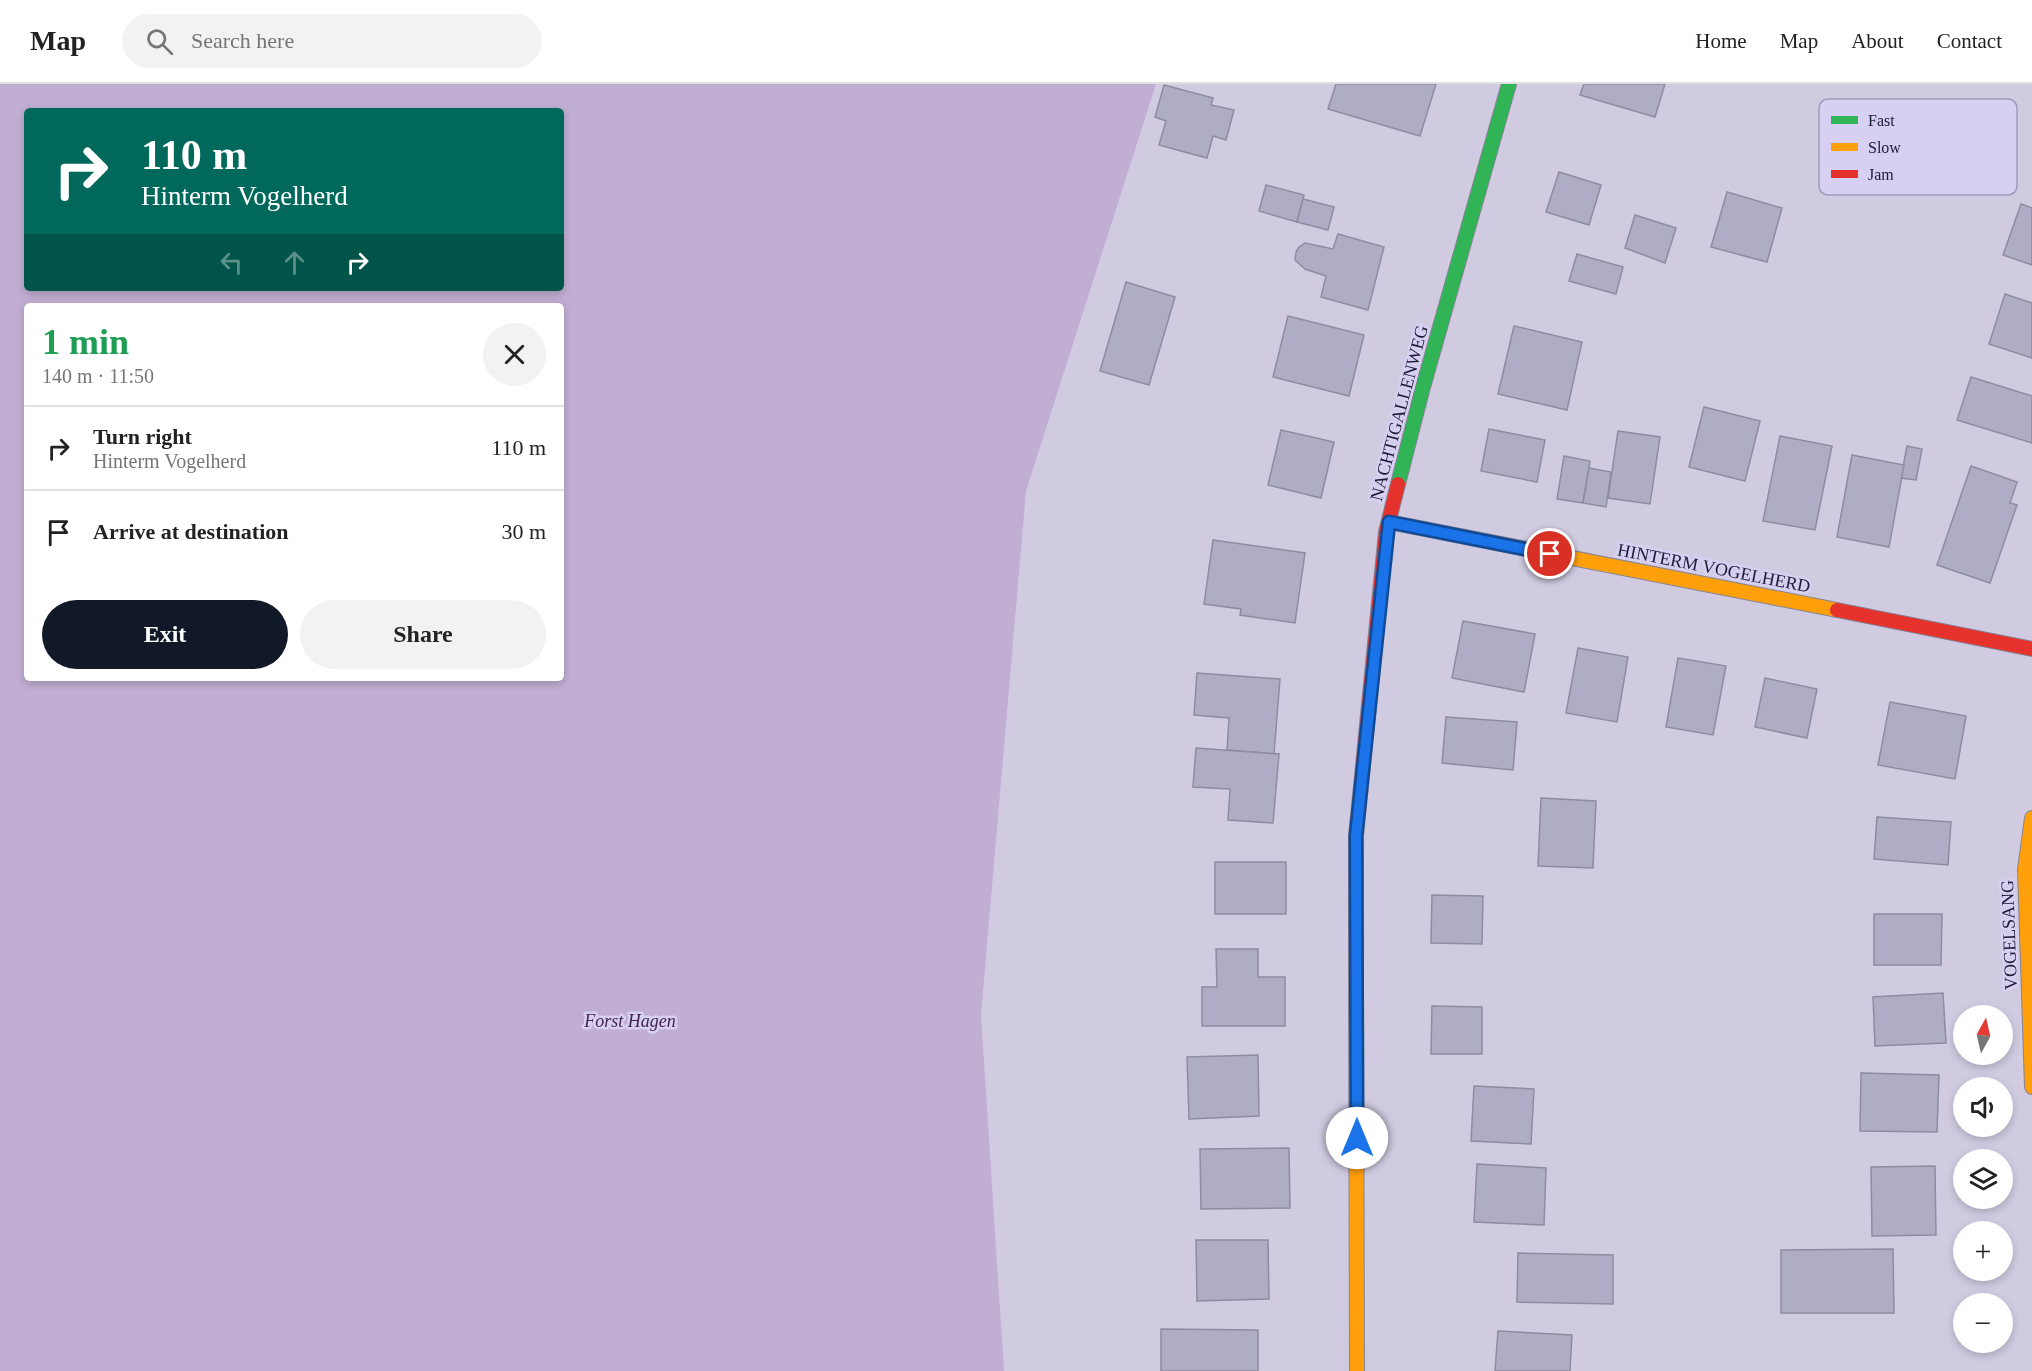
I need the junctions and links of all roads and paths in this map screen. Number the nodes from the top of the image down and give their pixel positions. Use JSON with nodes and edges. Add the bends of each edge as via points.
{"nodes":[{"id":1,"x":1509,"y":84,"type":"edge"},
{"id":2,"x":1389,"y":522,"type":"junction"},
{"id":3,"x":2032,"y":649,"type":"edge"},
{"id":4,"x":2032,"y":819,"type":"edge"},
{"id":5,"x":2032,"y":1087,"type":"edge"},
{"id":6,"x":1357,"y":1371,"type":"edge"}],
"edges":[{"from":1,"to":2,"type":"street","name":"NACHTIGALLENWEG"},
{"from":2,"to":3,"type":"street","name":"HINTERM VOGELHERD"},
{"from":2,"to":6,"type":"street","name":"NACHTIGALLENWEG","via":[[1356,836]]},
{"from":4,"to":5,"type":"street","name":"VOGELSANG","via":[[2025,870]]}]}
